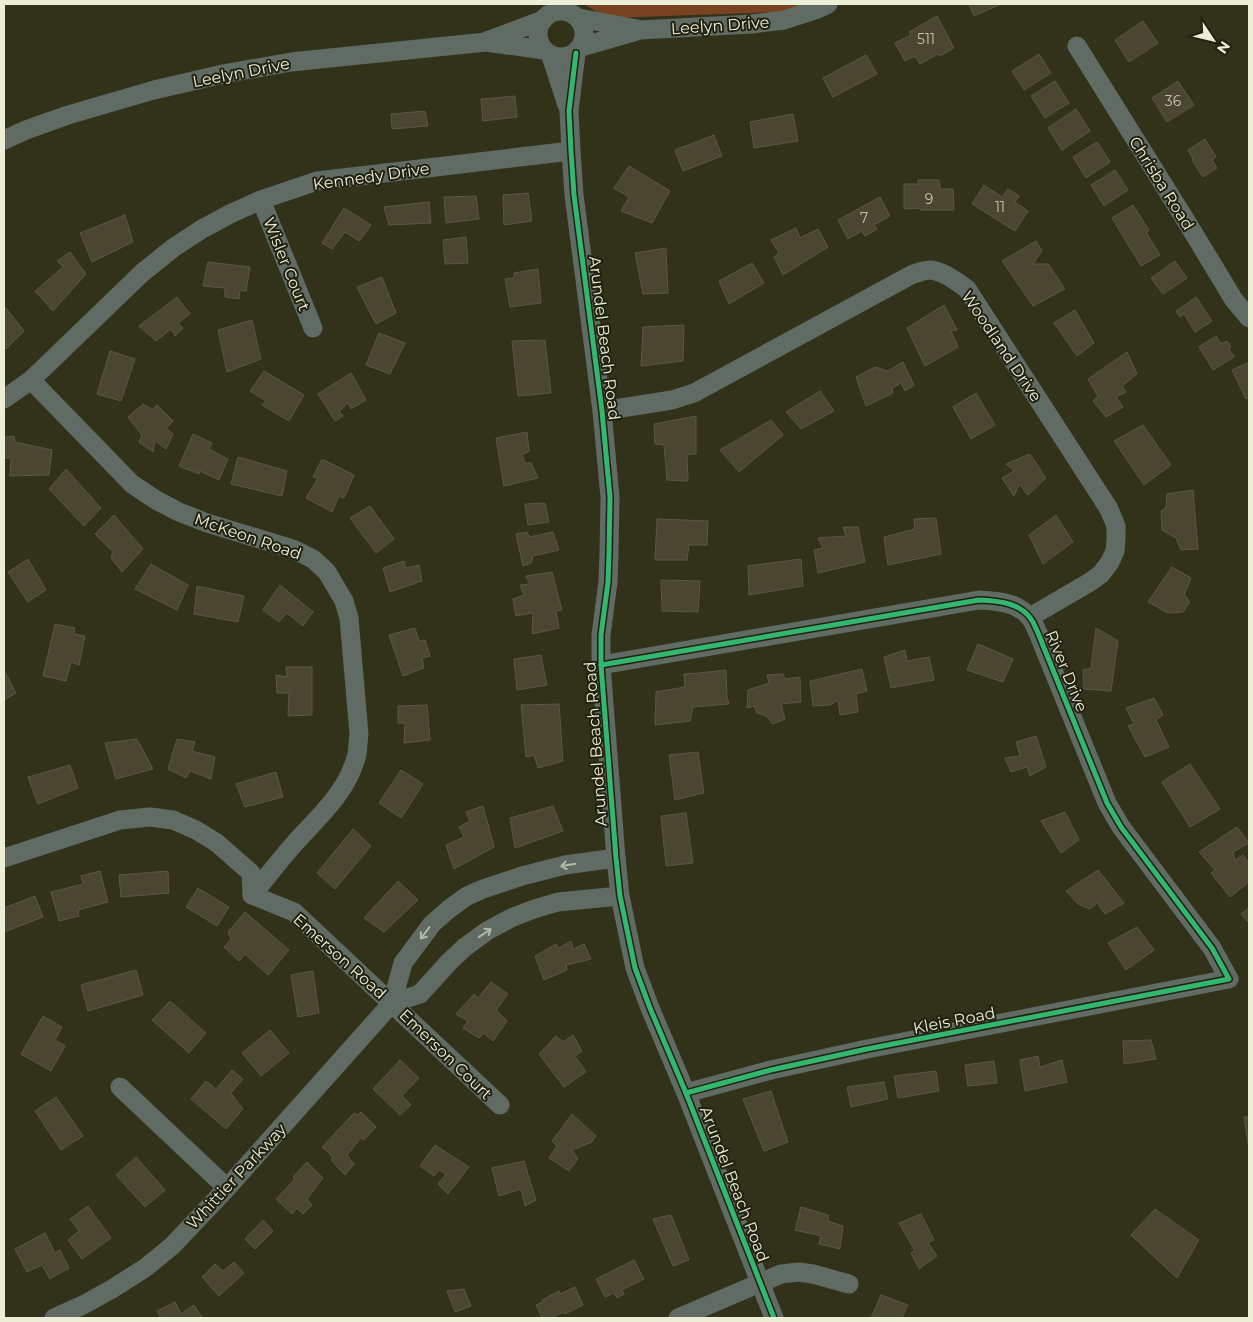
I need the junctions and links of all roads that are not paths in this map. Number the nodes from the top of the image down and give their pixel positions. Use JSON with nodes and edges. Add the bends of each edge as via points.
{"nodes":[{"id":1,"x":828,"y":4,"type":"edge"},
{"id":2,"x":575,"y":12,"type":"edge"},
{"id":3,"x":545,"y":14,"type":"edge"},
{"id":4,"x":640,"y":30,"type":"junction"},
{"id":5,"x":486,"y":42,"type":"junction"},
{"id":6,"x":1077,"y":46,"type":"dead end"},
{"id":7,"x":579,"y":50,"type":"junction"},
{"id":8,"x":548,"y":53,"type":"junction"},
{"id":9,"x":569,"y":111,"type":"junction"},
{"id":10,"x":4,"y":140,"type":"edge"},
{"id":11,"x":571,"y":151,"type":"junction"},
{"id":12,"x":261,"y":200,"type":"junction"},
{"id":13,"x":1249,"y":318,"type":"edge"},
{"id":14,"x":313,"y":328,"type":"dead end"},
{"id":15,"x":31,"y":380,"type":"junction"},
{"id":16,"x":4,"y":399,"type":"edge"},
{"id":17,"x":602,"y":412,"type":"junction"},
{"id":18,"x":1030,"y":617,"type":"junction"},
{"id":19,"x":601,"y":665,"type":"junction"},
{"id":20,"x":4,"y":858,"type":"edge"},
{"id":21,"x":616,"y":858,"type":"junction"},
{"id":22,"x":252,"y":895,"type":"junction"},
{"id":23,"x":620,"y":896,"type":"junction"},
{"id":24,"x":1229,"y":979,"type":"joint"},
{"id":25,"x":392,"y":1003,"type":"junction"},
{"id":26,"x":120,"y":1087,"type":"dead end"},
{"id":27,"x":686,"y":1092,"type":"junction"},
{"id":28,"x":500,"y":1105,"type":"dead end"},
{"id":29,"x":227,"y":1188,"type":"junction"},
{"id":30,"x":761,"y":1282,"type":"junction"},
{"id":31,"x":849,"y":1284,"type":"dead end"},
{"id":32,"x":54,"y":1318,"type":"edge"},
{"id":33,"x":678,"y":1318,"type":"edge"},
{"id":34,"x":774,"y":1318,"type":"edge"}],
"edges":[{"from":1,"to":4,"type":"street","name":"Leelyn Drive","via":[[784,20]]},
{"from":2,"to":3,"type":"street"},
{"from":2,"to":4,"type":"street","name":"Leelyn Drive"},
{"from":2,"to":7,"type":"street","via":[[585,32]]},
{"from":3,"to":5,"type":"street","name":"Leelyn Drive"},
{"from":3,"to":8,"type":"street","via":[[538,39]]},
{"from":4,"to":7,"type":"street","name":"Leelyn Drive"},
{"from":5,"to":8,"type":"street","name":"Leelyn Drive"},
{"from":5,"to":10,"type":"street","name":"Leelyn Drive","via":[[291,62],[223,74],[59,118]]},
{"from":6,"to":13,"type":"street","name":"Chrisba Road","via":[[1234,300]]},
{"from":7,"to":8,"type":"street","via":[[564,58]]},
{"from":7,"to":9,"type":"street","name":"Arundel Beach Road"},
{"from":8,"to":9,"type":"street","name":"Arundel Beach Road"},
{"from":9,"to":11,"type":"street","name":"Arundel Beach Road"},
{"from":11,"to":12,"type":"street","name":"Kennedy Drive","via":[[317,181]]},
{"from":11,"to":17,"type":"street","name":"Arundel Beach Road"},
{"from":12,"to":14,"type":"street","name":"Wisler Court"},
{"from":12,"to":15,"type":"street","name":"Kennedy Drive","via":[[173,248],[142,273]]},
{"from":15,"to":16,"type":"street","name":"Kennedy Drive"},
{"from":15,"to":22,"type":"street","name":"McKeon Road","via":[[132,484],[179,512],[293,549],[313,559],[327,572],[344,601],[349,618],[359,734],[350,774],[330,806]]},
{"from":17,"to":18,"type":"street","name":"Woodland Drive","via":[[694,393],[913,274],[929,270],[941,273],[966,289],[1109,509],[1116,526],[1115,551],[1101,574]]},
{"from":17,"to":19,"type":"street","name":"Arundel Beach Road","via":[[610,528]]},
{"from":18,"to":19,"type":"street","name":"River Drive","via":[[1015,606],[979,600]]},
{"from":18,"to":24,"type":"street","name":"River Drive","via":[[1107,803],[1121,827],[1212,948]]},
{"from":19,"to":21,"type":"street","name":"Arundel Beach Road"},
{"from":20,"to":22,"type":"street","via":[[120,820],[150,816],[173,820],[217,843],[251,873]]},
{"from":21,"to":23,"type":"street","name":"Arundel Beach Road"},
{"from":21,"to":25,"type":"street","name":"Whittier Parkway","one_way":true,"via":[[564,865],[467,896],[432,924],[403,963]]},
{"from":22,"to":25,"type":"street","name":"Emerson Road","via":[[294,912]]},
{"from":25,"to":23,"type":"street","one_way":true,"via":[[420,994],[465,947],[487,930],[511,918],[558,902]]},
{"from":23,"to":27,"type":"street","name":"Arundel Beach Road","via":[[636,968]]},
{"from":24,"to":27,"type":"street","name":"Kleis Road","via":[[867,1049]]},
{"from":25,"to":28,"type":"street","name":"Emerson Court"},
{"from":25,"to":29,"type":"street","name":"Whittier Parkway"},
{"from":26,"to":29,"type":"street"},
{"from":27,"to":30,"type":"street","name":"Arundel Beach Road"},
{"from":29,"to":32,"type":"street","name":"Whittier Parkway","via":[[172,1246],[145,1268],[112,1290]]},
{"from":30,"to":31,"type":"street","via":[[781,1274],[799,1272]]},
{"from":30,"to":33,"type":"street"},
{"from":30,"to":34,"type":"street","name":"Arundel Beach Road"}]}
